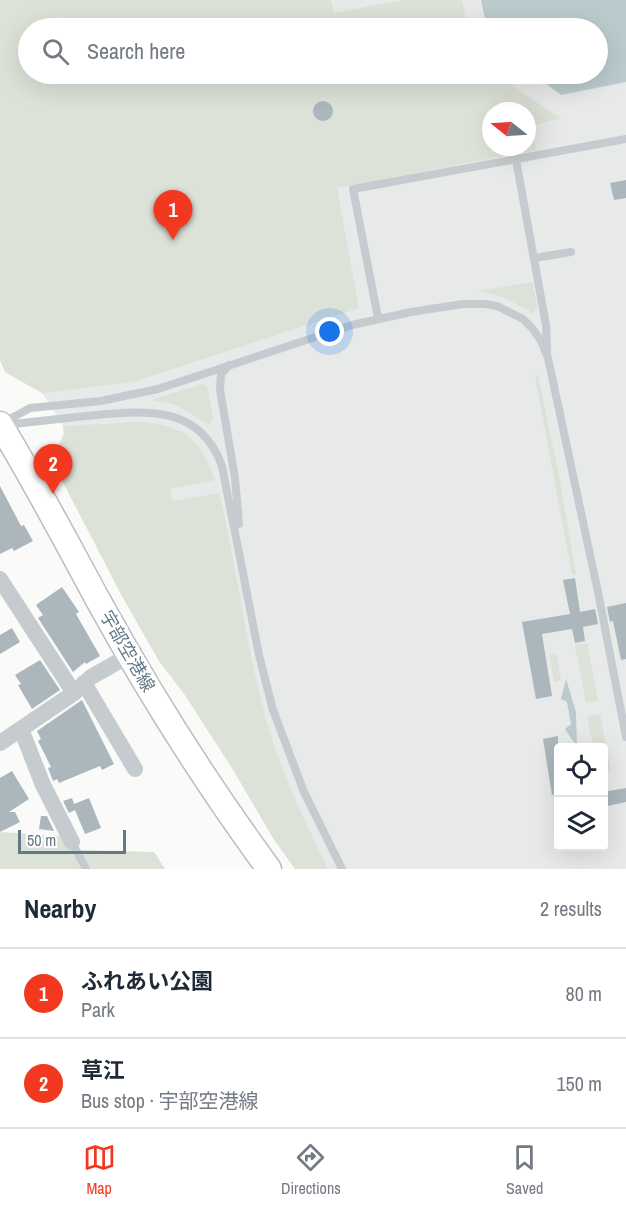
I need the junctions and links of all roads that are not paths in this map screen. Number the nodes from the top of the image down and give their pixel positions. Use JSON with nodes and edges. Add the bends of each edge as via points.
{"nodes":[{"id":1,"x":626,"y":139,"type":"edge"},
{"id":2,"x":516,"y":160,"type":"junction"},
{"id":3,"x":571,"y":252,"type":"dead end"},
{"id":4,"x":534,"y":258,"type":"junction"},
{"id":5,"x":378,"y":318,"type":"junction"},
{"id":6,"x":548,"y":358,"type":"junction"},
{"id":7,"x":230,"y":365,"type":"junction"},
{"id":8,"x":0,"y":425,"type":"edge"},
{"id":9,"x":243,"y":564,"type":"junction"},
{"id":10,"x":0,"y":579,"type":"edge"},
{"id":11,"x":130,"y":655,"type":"junction"},
{"id":12,"x":79,"y":688,"type":"junction"},
{"id":13,"x":21,"y":729,"type":"junction"},
{"id":14,"x":626,"y":737,"type":"edge"},
{"id":15,"x":0,"y":743,"type":"edge"},
{"id":16,"x":135,"y":769,"type":"dead end"},
{"id":17,"x":72,"y":842,"type":"joint"},
{"id":18,"x":86,"y":869,"type":"edge"},
{"id":19,"x":269,"y":869,"type":"edge"},
{"id":20,"x":342,"y":869,"type":"edge"}],
"edges":[{"from":1,"to":2,"type":"lane"},
{"from":2,"to":4,"type":"lane"},
{"from":2,"to":5,"type":"lane","via":[[353,189]]},
{"from":3,"to":4,"type":"lane"},
{"from":4,"to":6,"type":"lane"},
{"from":5,"to":6,"type":"lane","via":[[463,304],[497,306],[532,328]]},
{"from":5,"to":7,"type":"lane"},
{"from":6,"to":14,"type":"lane"},
{"from":7,"to":8,"type":"lane","via":[[121,398],[30,408]]},
{"from":7,"to":9,"type":"lane","via":[[221,374],[220,390],[235,478]]},
{"from":8,"to":9,"type":"lane","via":[[145,412],[187,422],[205,435],[217,453]]},
{"from":8,"to":11,"type":"main road","name":"宇部空港線"},
{"from":9,"to":20,"type":"lane","via":[[273,710],[304,792]]},
{"from":10,"to":12,"type":"street"},
{"from":11,"to":12,"type":"street","via":[[91,676]]},
{"from":11,"to":19,"type":"main road","name":"宇部空港線","via":[[215,794]]},
{"from":12,"to":13,"type":"street"},
{"from":12,"to":16,"type":"street"},
{"from":13,"to":15,"type":"street"},
{"from":13,"to":17,"type":"street"},
{"from":17,"to":18,"type":"lane"}]}
